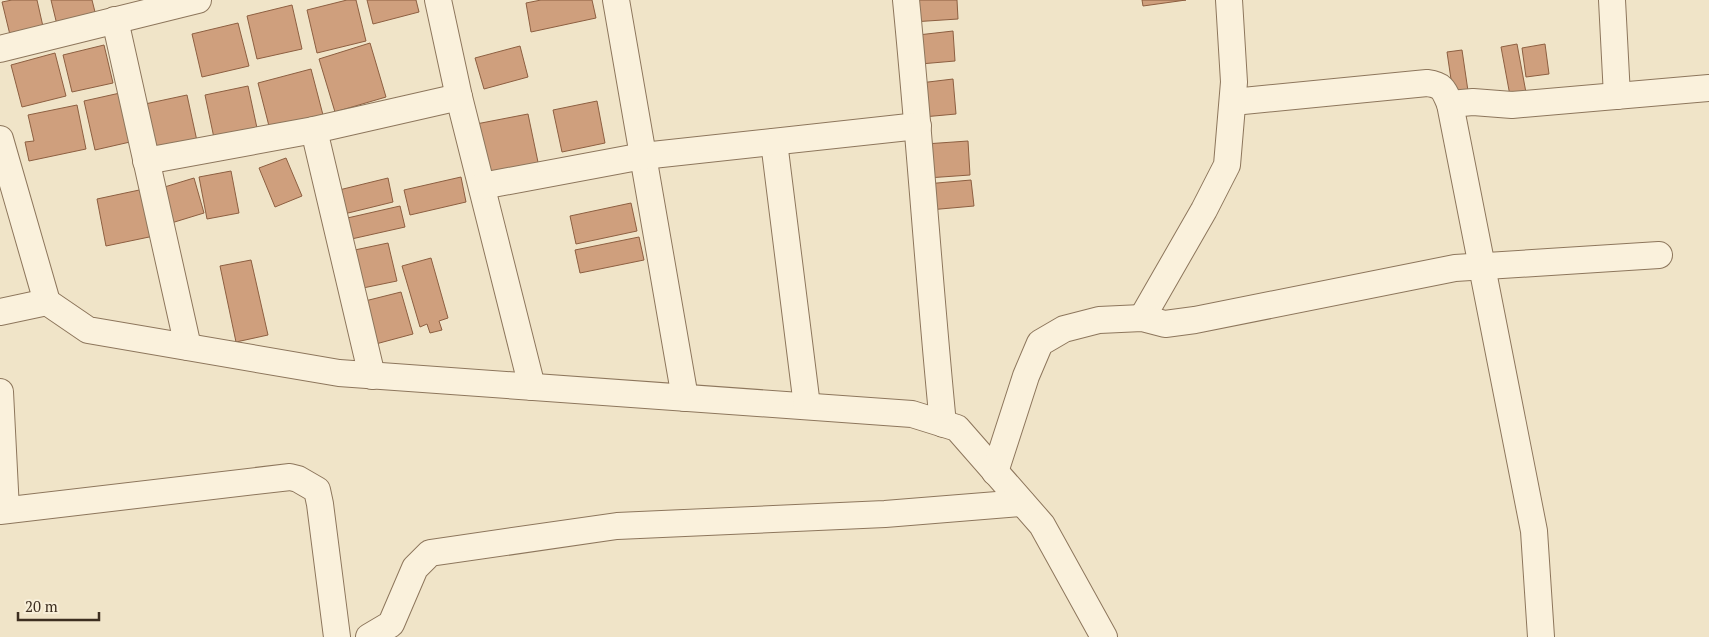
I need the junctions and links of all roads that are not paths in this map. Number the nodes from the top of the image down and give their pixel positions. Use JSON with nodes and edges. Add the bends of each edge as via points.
{"nodes":[{"id":1,"x":198,"y":0,"type":"edge"},
{"id":2,"x":438,"y":0,"type":"edge"},
{"id":3,"x":616,"y":0,"type":"edge"},
{"id":4,"x":906,"y":0,"type":"edge"},
{"id":5,"x":1229,"y":0,"type":"edge"},
{"id":6,"x":1612,"y":0,"type":"edge"},
{"id":7,"x":115,"y":20,"type":"junction"},
{"id":8,"x":0,"y":49,"type":"edge"},
{"id":9,"x":1709,"y":88,"type":"edge"},
{"id":10,"x":459,"y":96,"type":"junction"},
{"id":11,"x":1617,"y":96,"type":"junction"},
{"id":12,"x":1233,"y":102,"type":"junction"},
{"id":13,"x":1450,"y":104,"type":"junction"},
{"id":14,"x":918,"y":126,"type":"junction"},
{"id":15,"x":314,"y":130,"type":"junction"},
{"id":16,"x":0,"y":139,"type":"edge"},
{"id":17,"x":774,"y":142,"type":"junction"},
{"id":18,"x":643,"y":156,"type":"junction"},
{"id":19,"x":146,"y":161,"type":"junction"},
{"id":20,"x":482,"y":186,"type":"junction"},
{"id":21,"x":1659,"y":255,"type":"dead end"},
{"id":22,"x":1481,"y":267,"type":"junction"},
{"id":23,"x":47,"y":302,"type":"junction"},
{"id":24,"x":0,"y":312,"type":"edge"},
{"id":25,"x":1142,"y":318,"type":"junction"},
{"id":26,"x":188,"y":347,"type":"junction"},
{"id":27,"x":372,"y":376,"type":"junction"},
{"id":28,"x":532,"y":387,"type":"junction"},
{"id":29,"x":0,"y":392,"type":"edge"},
{"id":30,"x":685,"y":398,"type":"junction"},
{"id":31,"x":807,"y":406,"type":"junction"},
{"id":32,"x":943,"y":424,"type":"junction"},
{"id":33,"x":994,"y":472,"type":"junction"},
{"id":34,"x":1022,"y":503,"type":"junction"},
{"id":35,"x":3,"y":511,"type":"edge"},
{"id":36,"x":338,"y":637,"type":"edge"},
{"id":37,"x":369,"y":637,"type":"edge"},
{"id":38,"x":1104,"y":637,"type":"edge"},
{"id":39,"x":1541,"y":637,"type":"edge"}],
"edges":[{"from":1,"to":7,"type":"street"},
{"from":2,"to":10,"type":"street"},
{"from":3,"to":18,"type":"street"},
{"from":4,"to":14,"type":"street"},
{"from":5,"to":12,"type":"street"},
{"from":6,"to":11,"type":"street"},
{"from":7,"to":8,"type":"street"},
{"from":7,"to":19,"type":"street"},
{"from":9,"to":11,"type":"street"},
{"from":10,"to":15,"type":"street"},
{"from":10,"to":20,"type":"street"},
{"from":11,"to":13,"type":"street","via":[[1512,105]]},
{"from":12,"to":13,"type":"street","via":[[1426,83],[1437,84],[1443,89]]},
{"from":12,"to":25,"type":"street","via":[[1226,165]]},
{"from":13,"to":22,"type":"street"},
{"from":14,"to":17,"type":"street"},
{"from":14,"to":32,"type":"street"},
{"from":15,"to":19,"type":"street"},
{"from":15,"to":27,"type":"street"},
{"from":16,"to":23,"type":"street"},
{"from":17,"to":18,"type":"street"},
{"from":17,"to":31,"type":"street"},
{"from":18,"to":20,"type":"street"},
{"from":18,"to":30,"type":"street"},
{"from":19,"to":26,"type":"street"},
{"from":20,"to":28,"type":"street"},
{"from":21,"to":22,"type":"street"},
{"from":22,"to":25,"type":"street","via":[[1455,268],[1195,320],[1165,324]]},
{"from":22,"to":39,"type":"street","via":[[1534,531]]},
{"from":23,"to":24,"type":"street"},
{"from":23,"to":26,"type":"street","via":[[88,330]]},
{"from":25,"to":33,"type":"street","via":[[1098,320],[1064,329],[1040,344]]},
{"from":26,"to":27,"type":"street"},
{"from":27,"to":28,"type":"street"},
{"from":28,"to":30,"type":"street"},
{"from":29,"to":35,"type":"street"},
{"from":30,"to":31,"type":"street"},
{"from":31,"to":32,"type":"street","via":[[912,414]]},
{"from":32,"to":33,"type":"street","via":[[957,428]]},
{"from":33,"to":34,"type":"street"},
{"from":34,"to":37,"type":"street","via":[[884,514],[617,526],[430,553],[415,568],[391,624]]},
{"from":34,"to":38,"type":"street","via":[[1042,525]]},
{"from":35,"to":36,"type":"street","via":[[298,478],[317,490]]}]}
